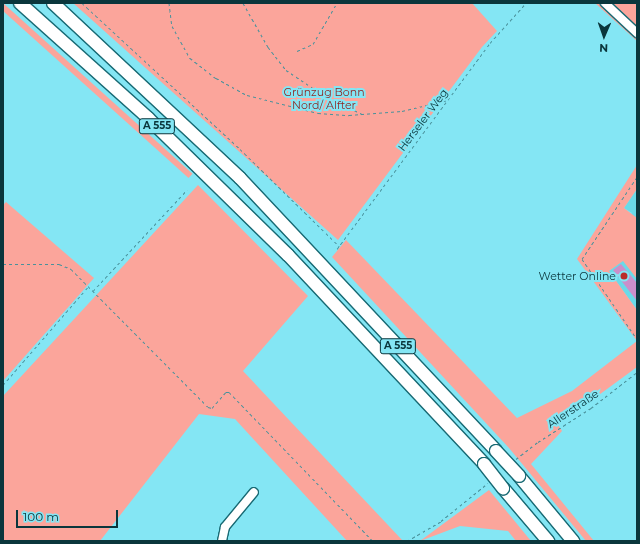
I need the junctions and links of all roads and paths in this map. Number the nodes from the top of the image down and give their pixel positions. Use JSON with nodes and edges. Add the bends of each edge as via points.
{"nodes":[{"id":1,"x":20,"y":3,"type":"edge"},
{"id":2,"x":53,"y":3,"type":"edge"},
{"id":3,"x":82,"y":3,"type":"edge"},
{"id":4,"x":169,"y":3,"type":"edge"},
{"id":5,"x":243,"y":3,"type":"edge"},
{"id":6,"x":337,"y":3,"type":"edge"},
{"id":7,"x":526,"y":3,"type":"edge"},
{"id":8,"x":605,"y":3,"type":"edge"},
{"id":9,"x":637,"y":32,"type":"edge"},
{"id":10,"x":297,"y":51,"type":"dead end"},
{"id":11,"x":448,"y":100,"type":"junction"},
{"id":12,"x":362,"y":114,"type":"junction"},
{"id":13,"x":637,"y":177,"type":"edge"},
{"id":14,"x":187,"y":190,"type":"dead end"},
{"id":15,"x":339,"y":246,"type":"junction"},
{"id":16,"x":337,"y":249,"type":"dead end"},
{"id":17,"x":3,"y":264,"type":"edge"},
{"id":18,"x":88,"y":288,"type":"junction"},
{"id":19,"x":92,"y":292,"type":"junction"},
{"id":20,"x":637,"y":339,"type":"edge"},
{"id":21,"x":637,"y":372,"type":"edge"},
{"id":22,"x":3,"y":385,"type":"edge"},
{"id":23,"x":517,"y":458,"type":"dead end"},
{"id":24,"x":486,"y":486,"type":"dead end"},
{"id":25,"x":254,"y":492,"type":"dead end"},
{"id":26,"x":222,"y":541,"type":"edge"},
{"id":27,"x":373,"y":541,"type":"edge"},
{"id":28,"x":407,"y":541,"type":"edge"},
{"id":29,"x":548,"y":541,"type":"edge"},
{"id":30,"x":573,"y":541,"type":"edge"}],
"edges":[{"from":1,"to":29,"type":"highway","number":"A 555","bridge":true,"via":[[148,118],[288,255],[484,464]]},
{"from":2,"to":30,"type":"highway","number":"A 555","bridge":true,"via":[[164,104],[240,178],[519,476]]},
{"from":3,"to":15,"type":"path","via":[[240,149]]},
{"from":4,"to":12,"type":"path","via":[[172,26],[179,42],[190,58],[216,78],[247,95],[278,105],[318,113]]},
{"from":5,"to":12,"type":"path","via":[[268,47],[286,70],[316,91]]},
{"from":6,"to":10,"type":"path","via":[[313,44]]},
{"from":7,"to":11,"type":"path","name":"Herseler Weg","via":[[490,43]]},
{"from":8,"to":9,"type":"lane"},
{"from":11,"to":12,"type":"path","via":[[402,111]]},
{"from":11,"to":15,"type":"path","name":"Herseler Weg"},
{"from":13,"to":20,"type":"path","via":[[582,259]]},
{"from":14,"to":19,"type":"path"},
{"from":15,"to":16,"type":"path","name":"Herseler Weg"},
{"from":17,"to":18,"type":"path","via":[[64,265]]},
{"from":18,"to":19,"type":"path"},
{"from":18,"to":22,"type":"path"},
{"from":19,"to":27,"type":"path","via":[[208,407],[212,408],[226,392],[229,392]]},
{"from":21,"to":23,"type":"path","name":"Allerstraße","via":[[591,408]]},
{"from":24,"to":28,"type":"path","via":[[447,517]]},
{"from":25,"to":26,"type":"lane","via":[[225,527]]}]}
